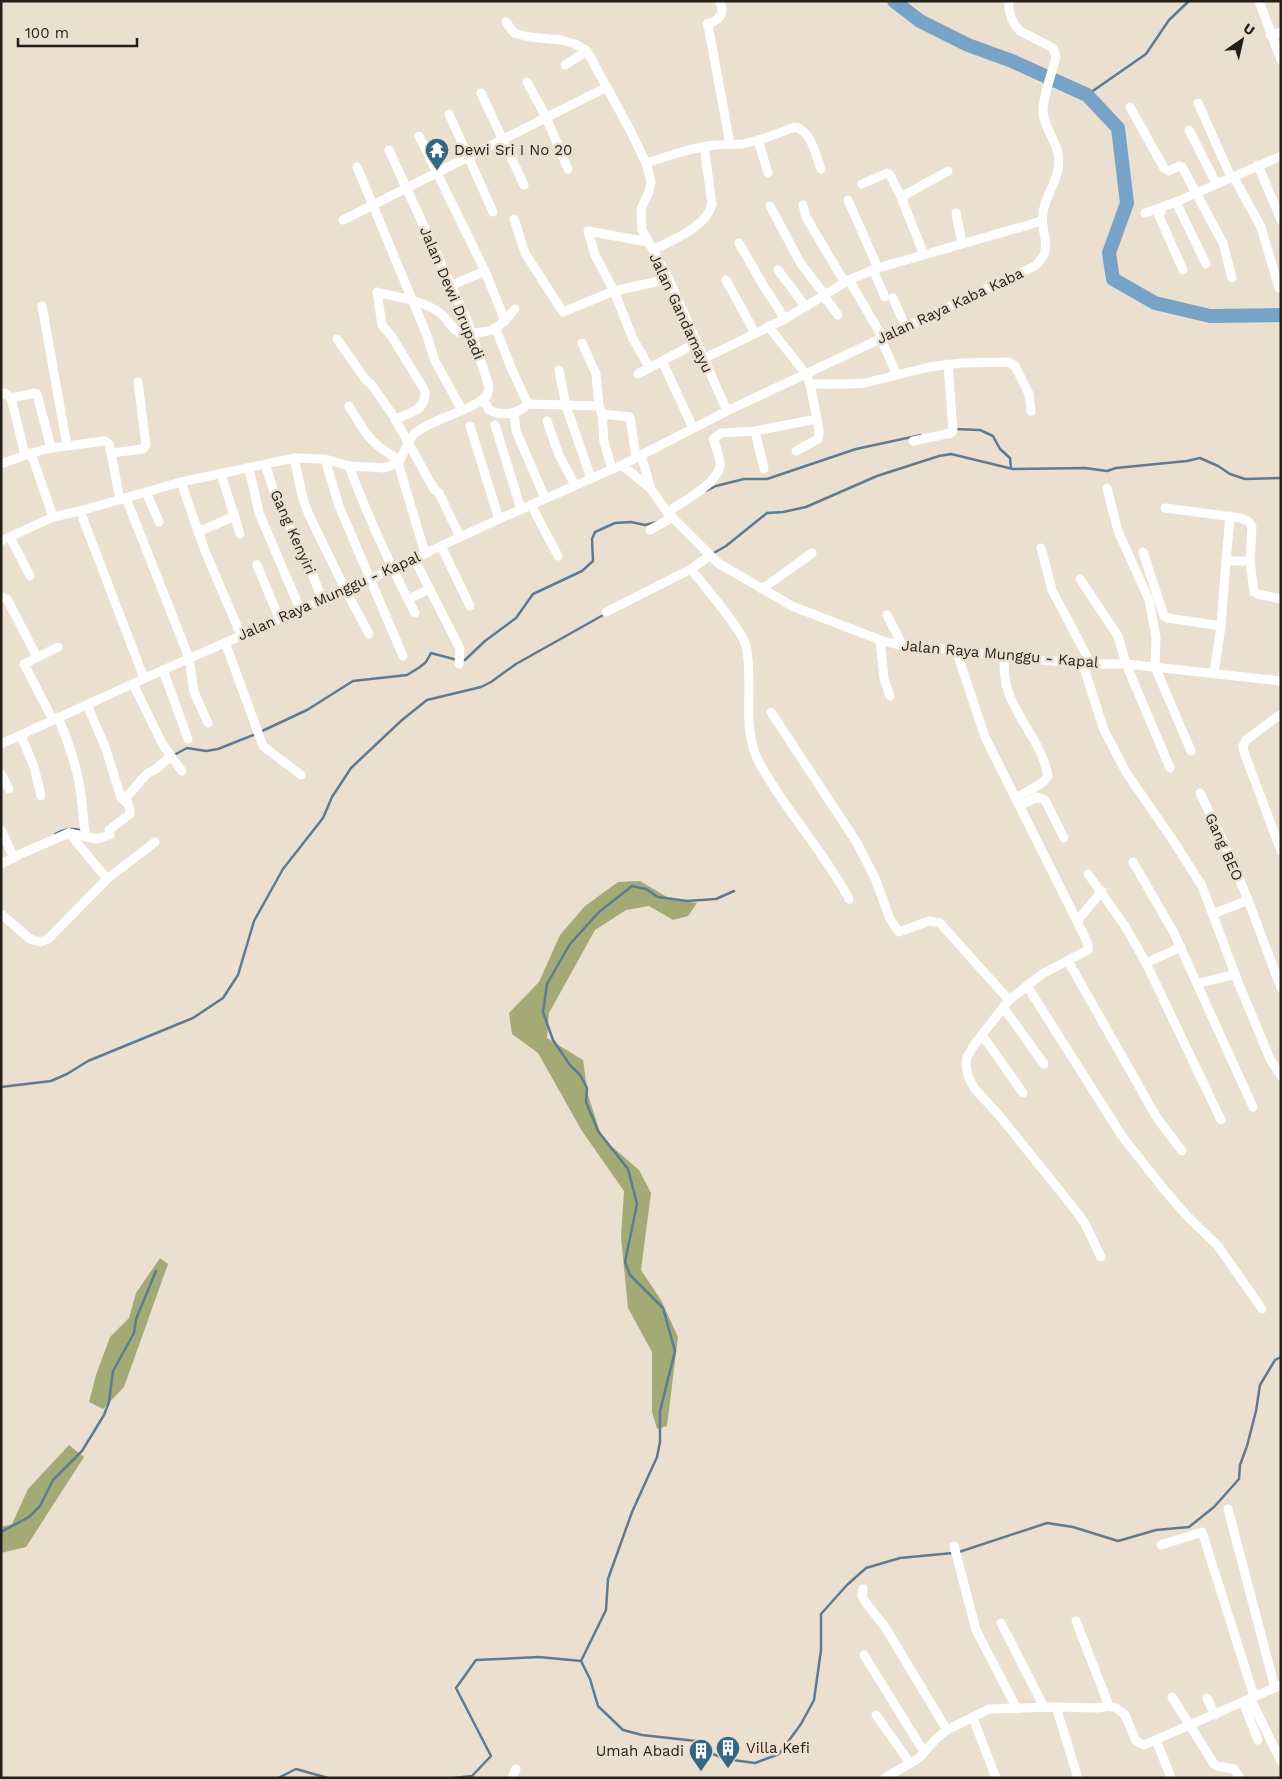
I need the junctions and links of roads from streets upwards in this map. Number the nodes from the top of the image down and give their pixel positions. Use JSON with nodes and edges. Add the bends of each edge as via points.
{"nodes":[{"id":1,"x":720,"y":1,"type":"edge"},
{"id":2,"x":1009,"y":1,"type":"edge"},
{"id":3,"x":1258,"y":1,"type":"edge"},
{"id":4,"x":506,"y":22,"type":"dead end"},
{"id":5,"x":1281,"y":32,"type":"edge"},
{"id":6,"x":1270,"y":34,"type":"junction"},
{"id":7,"x":587,"y":51,"type":"junction"},
{"id":8,"x":1281,"y":60,"type":"edge"},
{"id":9,"x":565,"y":65,"type":"dead end"},
{"id":10,"x":527,"y":82,"type":"dead end"},
{"id":11,"x":607,"y":87,"type":"junction"},
{"id":12,"x":481,"y":93,"type":"dead end"},
{"id":13,"x":1198,"y":103,"type":"dead end"},
{"id":14,"x":1130,"y":107,"type":"dead end"},
{"id":15,"x":449,"y":114,"type":"dead end"},
{"id":16,"x":546,"y":117,"type":"junction"},
{"id":17,"x":1189,"y":130,"type":"dead end"},
{"id":18,"x":420,"y":136,"type":"dead end"},
{"id":19,"x":502,"y":139,"type":"junction"},
{"id":20,"x":758,"y":140,"type":"junction"},
{"id":21,"x":730,"y":144,"type":"junction"},
{"id":22,"x":704,"y":146,"type":"junction"},
{"id":23,"x":389,"y":150,"type":"dead end"},
{"id":24,"x":469,"y":156,"type":"junction"},
{"id":25,"x":1281,"y":156,"type":"edge"},
{"id":26,"x":646,"y":164,"type":"junction"},
{"id":27,"x":1258,"y":165,"type":"junction"},
{"id":28,"x":357,"y":167,"type":"dead end"},
{"id":29,"x":568,"y":170,"type":"dead end"},
{"id":30,"x":822,"y":170,"type":"dead end"},
{"id":31,"x":948,"y":170,"type":"dead end"},
{"id":32,"x":437,"y":172,"type":"junction"},
{"id":33,"x":768,"y":173,"type":"dead end"},
{"id":34,"x":1232,"y":176,"type":"junction"},
{"id":35,"x":1216,"y":183,"type":"junction"},
{"id":36,"x":862,"y":184,"type":"dead end"},
{"id":37,"x":524,"y":185,"type":"dead end"},
{"id":38,"x":406,"y":188,"type":"junction"},
{"id":39,"x":1196,"y":192,"type":"junction"},
{"id":40,"x":902,"y":197,"type":"junction"},
{"id":41,"x":848,"y":200,"type":"dead end"},
{"id":42,"x":1176,"y":202,"type":"junction"},
{"id":43,"x":374,"y":204,"type":"junction"},
{"id":44,"x":803,"y":205,"type":"dead end"},
{"id":45,"x":770,"y":206,"type":"dead end"},
{"id":46,"x":1160,"y":208,"type":"junction"},
{"id":47,"x":493,"y":212,"type":"dead end"},
{"id":48,"x":1146,"y":212,"type":"dead end"},
{"id":49,"x":956,"y":213,"type":"dead end"},
{"id":50,"x":514,"y":219,"type":"dead end"},
{"id":51,"x":343,"y":220,"type":"dead end"},
{"id":52,"x":1281,"y":220,"type":"edge"},
{"id":53,"x":1042,"y":221,"type":"junction"},
{"id":54,"x":739,"y":243,"type":"dead end"},
{"id":55,"x":962,"y":243,"type":"junction"},
{"id":56,"x":650,"y":246,"type":"junction"},
{"id":57,"x":924,"y":255,"type":"junction"},
{"id":58,"x":1206,"y":264,"type":"dead end"},
{"id":59,"x":876,"y":269,"type":"junction"},
{"id":60,"x":485,"y":270,"type":"junction"},
{"id":61,"x":778,"y":270,"type":"dead end"},
{"id":62,"x":1183,"y":270,"type":"dead end"},
{"id":63,"x":1232,"y":278,"type":"dead end"},
{"id":64,"x":669,"y":279,"type":"junction"},
{"id":65,"x":726,"y":280,"type":"dead end"},
{"id":66,"x":847,"y":282,"type":"junction"},
{"id":67,"x":450,"y":286,"type":"junction"},
{"id":68,"x":1279,"y":288,"type":"dead end"},
{"id":69,"x":614,"y":291,"type":"junction"},
{"id":70,"x":825,"y":296,"type":"junction"},
{"id":71,"x":414,"y":302,"type":"junction"},
{"id":72,"x":42,"y":306,"type":"dead end"},
{"id":73,"x":806,"y":307,"type":"junction"},
{"id":74,"x":515,"y":310,"type":"dead end"},
{"id":75,"x":838,"y":315,"type":"dead end"},
{"id":76,"x":785,"y":319,"type":"junction"},
{"id":77,"x":505,"y":321,"type":"junction"},
{"id":78,"x":768,"y":326,"type":"junction"},
{"id":79,"x":906,"y":328,"type":"junction"},
{"id":80,"x":496,"y":329,"type":"junction"},
{"id":81,"x":471,"y":332,"type":"junction"},
{"id":82,"x":754,"y":333,"type":"junction"},
{"id":83,"x":337,"y":339,"type":"dead end"},
{"id":84,"x":882,"y":339,"type":"junction"},
{"id":85,"x":582,"y":343,"type":"dead end"},
{"id":86,"x":696,"y":344,"type":"junction"},
{"id":87,"x":703,"y":359,"type":"junction"},
{"id":88,"x":662,"y":361,"type":"junction"},
{"id":89,"x":948,"y":364,"type":"junction"},
{"id":90,"x":650,"y":368,"type":"junction"},
{"id":91,"x":559,"y":370,"type":"dead end"},
{"id":92,"x":638,"y":374,"type":"dead end"},
{"id":93,"x":806,"y":374,"type":"junction"},
{"id":94,"x":897,"y":375,"type":"junction"},
{"id":95,"x":138,"y":382,"type":"dead end"},
{"id":96,"x":810,"y":384,"type":"junction"},
{"id":97,"x":1,"y":394,"type":"edge"},
{"id":98,"x":11,"y":398,"type":"junction"},
{"id":99,"x":483,"y":399,"type":"junction"},
{"id":100,"x":528,"y":404,"type":"junction"},
{"id":101,"x":349,"y":406,"type":"dead end"},
{"id":102,"x":566,"y":406,"type":"junction"},
{"id":103,"x":462,"y":410,"type":"junction"},
{"id":104,"x":601,"y":410,"type":"junction"},
{"id":105,"x":726,"y":412,"type":"junction"},
{"id":106,"x":1031,"y":412,"type":"dead end"},
{"id":107,"x":515,"y":415,"type":"junction"},
{"id":108,"x":715,"y":417,"type":"junction"},
{"id":109,"x":817,"y":419,"type":"junction"},
{"id":110,"x":395,"y":420,"type":"junction"},
{"id":111,"x":547,"y":421,"type":"dead end"},
{"id":112,"x":495,"y":425,"type":"dead end"},
{"id":113,"x":470,"y":426,"type":"dead end"},
{"id":114,"x":693,"y":428,"type":"junction"},
{"id":115,"x":755,"y":431,"type":"junction"},
{"id":116,"x":721,"y":433,"type":"junction"},
{"id":117,"x":913,"y":441,"type":"dead end"},
{"id":118,"x":409,"y":444,"type":"junction"},
{"id":119,"x":67,"y":446,"type":"junction"},
{"id":120,"x":51,"y":448,"type":"junction"},
{"id":121,"x":796,"y":451,"type":"dead end"},
{"id":122,"x":111,"y":453,"type":"junction"},
{"id":123,"x":28,"y":454,"type":"junction"},
{"id":124,"x":638,"y":456,"type":"junction"},
{"id":125,"x":294,"y":458,"type":"junction"},
{"id":126,"x":325,"y":459,"type":"junction"},
{"id":127,"x":399,"y":462,"type":"junction"},
{"id":128,"x":1,"y":464,"type":"edge"},
{"id":129,"x":265,"y":464,"type":"junction"},
{"id":130,"x":622,"y":464,"type":"junction"},
{"id":131,"x":350,"y":466,"type":"junction"},
{"id":132,"x":249,"y":468,"type":"junction"},
{"id":133,"x":612,"y":469,"type":"junction"},
{"id":134,"x":764,"y":469,"type":"dead end"},
{"id":135,"x":221,"y":474,"type":"junction"},
{"id":136,"x":590,"y":478,"type":"junction"},
{"id":137,"x":181,"y":482,"type":"junction"},
{"id":138,"x":576,"y":485,"type":"junction"},
{"id":139,"x":1107,"y":488,"type":"dead end"},
{"id":140,"x":651,"y":489,"type":"junction"},
{"id":141,"x":146,"y":492,"type":"junction"},
{"id":142,"x":546,"y":498,"type":"junction"},
{"id":143,"x":123,"y":499,"type":"junction"},
{"id":144,"x":531,"y":505,"type":"junction"},
{"id":145,"x":1165,"y":508,"type":"dead end"},
{"id":146,"x":521,"y":509,"type":"junction"},
{"id":147,"x":80,"y":511,"type":"junction"},
{"id":148,"x":669,"y":515,"type":"junction"},
{"id":149,"x":234,"y":516,"type":"junction"},
{"id":150,"x":1230,"y":516,"type":"junction"},
{"id":151,"x":54,"y":517,"type":"junction"},
{"id":152,"x":498,"y":519,"type":"junction"},
{"id":153,"x":160,"y":522,"type":"dead end"},
{"id":154,"x":650,"y":530,"type":"dead end"},
{"id":155,"x":198,"y":532,"type":"junction"},
{"id":156,"x":240,"y":534,"type":"dead end"},
{"id":157,"x":460,"y":537,"type":"junction"},
{"id":158,"x":6,"y":539,"type":"edge"},
{"id":159,"x":441,"y":546,"type":"junction"},
{"id":160,"x":1041,"y":548,"type":"dead end"},
{"id":161,"x":1143,"y":552,"type":"dead end"},
{"id":162,"x":426,"y":553,"type":"junction"},
{"id":163,"x":812,"y":553,"type":"dead end"},
{"id":164,"x":558,"y":556,"type":"dead end"},
{"id":165,"x":709,"y":556,"type":"junction"},
{"id":166,"x":414,"y":558,"type":"junction"},
{"id":167,"x":1226,"y":561,"type":"junction"},
{"id":168,"x":1250,"y":561,"type":"junction"},
{"id":169,"x":257,"y":565,"type":"dead end"},
{"id":170,"x":392,"y":569,"type":"junction"},
{"id":171,"x":691,"y":569,"type":"junction"},
{"id":172,"x":30,"y":576,"type":"dead end"},
{"id":173,"x":370,"y":579,"type":"junction"},
{"id":174,"x":1080,"y":579,"type":"dead end"},
{"id":175,"x":430,"y":589,"type":"junction"},
{"id":176,"x":762,"y":589,"type":"junction"},
{"id":177,"x":345,"y":590,"type":"junction"},
{"id":178,"x":1,"y":597,"type":"edge"},
{"id":179,"x":322,"y":599,"type":"junction"},
{"id":180,"x":408,"y":599,"type":"junction"},
{"id":181,"x":1281,"y":600,"type":"edge"},
{"id":182,"x":470,"y":606,"type":"dead end"},
{"id":183,"x":300,"y":609,"type":"junction"},
{"id":184,"x":606,"y":612,"type":"dead end"},
{"id":185,"x":415,"y":613,"type":"dead end"},
{"id":186,"x":887,"y":615,"type":"dead end"},
{"id":187,"x":279,"y":618,"type":"junction"},
{"id":188,"x":1221,"y":626,"type":"junction"},
{"id":189,"x":369,"y":634,"type":"dead end"},
{"id":190,"x":241,"y":635,"type":"junction"},
{"id":191,"x":880,"y":640,"type":"junction"},
{"id":192,"x":225,"y":642,"type":"junction"},
{"id":193,"x":903,"y":646,"type":"junction"},
{"id":194,"x":58,"y":647,"type":"dead end"},
{"id":195,"x":956,"y":650,"type":"junction"},
{"id":196,"x":403,"y":656,"type":"dead end"},
{"id":197,"x":1004,"y":656,"type":"junction"},
{"id":198,"x":37,"y":657,"type":"junction"},
{"id":199,"x":189,"y":658,"type":"junction"},
{"id":200,"x":1086,"y":663,"type":"junction"},
{"id":201,"x":460,"y":664,"type":"dead end"},
{"id":202,"x":1126,"y":664,"type":"junction"},
{"id":203,"x":1155,"y":667,"type":"junction"},
{"id":204,"x":163,"y":670,"type":"junction"},
{"id":205,"x":1214,"y":673,"type":"junction"},
{"id":206,"x":144,"y":678,"type":"junction"},
{"id":207,"x":1281,"y":681,"type":"edge"},
{"id":208,"x":133,"y":684,"type":"junction"},
{"id":209,"x":890,"y":696,"type":"dead end"},
{"id":210,"x":87,"y":705,"type":"junction"},
{"id":211,"x":771,"y":712,"type":"dead end"},
{"id":212,"x":1281,"y":714,"type":"edge"},
{"id":213,"x":56,"y":719,"type":"junction"},
{"id":214,"x":208,"y":723,"type":"dead end"},
{"id":215,"x":21,"y":735,"type":"junction"},
{"id":216,"x":188,"y":739,"type":"dead end"},
{"id":217,"x":1,"y":744,"type":"edge"},
{"id":218,"x":1191,"y":751,"type":"dead end"},
{"id":219,"x":170,"y":757,"type":"junction"},
{"id":220,"x":1170,"y":768,"type":"dead end"},
{"id":221,"x":182,"y":771,"type":"dead end"},
{"id":222,"x":1,"y":774,"type":"edge"},
{"id":223,"x":301,"y":776,"type":"dead end"},
{"id":224,"x":10,"y":789,"type":"dead end"},
{"id":225,"x":1200,"y":793,"type":"dead end"},
{"id":226,"x":41,"y":796,"type":"dead end"},
{"id":227,"x":127,"y":802,"type":"junction"},
{"id":228,"x":1018,"y":802,"type":"junction"},
{"id":229,"x":1,"y":830,"type":"edge"},
{"id":230,"x":69,"y":833,"type":"junction"},
{"id":231,"x":86,"y":837,"type":"junction"},
{"id":232,"x":1064,"y":838,"type":"dead end"},
{"id":233,"x":155,"y":842,"type":"dead end"},
{"id":234,"x":1281,"y":851,"type":"edge"},
{"id":235,"x":14,"y":858,"type":"junction"},
{"id":236,"x":1133,"y":862,"type":"dead end"},
{"id":237,"x":1,"y":864,"type":"edge"},
{"id":238,"x":1088,"y":874,"type":"dead end"},
{"id":239,"x":106,"y":879,"type":"junction"},
{"id":240,"x":1102,"y":891,"type":"junction"},
{"id":241,"x":850,"y":899,"type":"dead end"},
{"id":242,"x":1248,"y":900,"type":"junction"},
{"id":243,"x":1,"y":914,"type":"edge"},
{"id":244,"x":1213,"y":914,"type":"junction"},
{"id":245,"x":1077,"y":921,"type":"junction"},
{"id":246,"x":1181,"y":946,"type":"junction"},
{"id":247,"x":1068,"y":961,"type":"junction"},
{"id":248,"x":1146,"y":964,"type":"junction"},
{"id":249,"x":1235,"y":974,"type":"junction"},
{"id":250,"x":1197,"y":984,"type":"junction"},
{"id":251,"x":1026,"y":986,"type":"junction"},
{"id":252,"x":1281,"y":988,"type":"edge"},
{"id":253,"x":1006,"y":1004,"type":"junction"},
{"id":254,"x":982,"y":1035,"type":"junction"},
{"id":255,"x":1044,"y":1064,"type":"dead end"},
{"id":256,"x":1281,"y":1076,"type":"edge"},
{"id":257,"x":1023,"y":1093,"type":"dead end"},
{"id":258,"x":1253,"y":1107,"type":"dead end"},
{"id":259,"x":1221,"y":1120,"type":"dead end"},
{"id":260,"x":1182,"y":1151,"type":"dead end"},
{"id":261,"x":1101,"y":1257,"type":"dead end"},
{"id":262,"x":1262,"y":1308,"type":"dead end"},
{"id":263,"x":1228,"y":1509,"type":"dead end"},
{"id":264,"x":1161,"y":1545,"type":"dead end"},
{"id":265,"x":954,"y":1546,"type":"dead end"},
{"id":266,"x":862,"y":1589,"type":"dead end"},
{"id":267,"x":1076,"y":1621,"type":"dead end"},
{"id":268,"x":1001,"y":1623,"type":"dead end"},
{"id":269,"x":864,"y":1655,"type":"dead end"},
{"id":270,"x":1278,"y":1686,"type":"edge"},
{"id":271,"x":1172,"y":1697,"type":"dead end"},
{"id":272,"x":1208,"y":1698,"type":"dead end"},
{"id":273,"x":1249,"y":1699,"type":"junction"},
{"id":274,"x":1109,"y":1706,"type":"junction"},
{"id":275,"x":1044,"y":1707,"type":"junction"},
{"id":276,"x":1056,"y":1707,"type":"junction"},
{"id":277,"x":1017,"y":1709,"type":"junction"},
{"id":278,"x":1215,"y":1714,"type":"junction"},
{"id":279,"x":876,"y":1715,"type":"dead end"},
{"id":280,"x":973,"y":1718,"type":"junction"},
{"id":281,"x":1190,"y":1726,"type":"junction"},
{"id":282,"x":947,"y":1730,"type":"junction"},
{"id":283,"x":1156,"y":1740,"type":"junction"},
{"id":284,"x":1258,"y":1740,"type":"dead end"},
{"id":285,"x":924,"y":1752,"type":"junction"},
{"id":286,"x":1281,"y":1761,"type":"edge"},
{"id":287,"x":910,"y":1763,"type":"junction"},
{"id":288,"x":1170,"y":1775,"type":"dead end"},
{"id":289,"x":886,"y":1778,"type":"edge"},
{"id":290,"x":996,"y":1778,"type":"edge"},
{"id":291,"x":1078,"y":1778,"type":"edge"},
{"id":292,"x":1240,"y":1778,"type":"edge"}],
"edges":[{"from":1,"to":21,"type":"street","via":[[721,15],[707,24]]},
{"from":2,"to":53,"type":"street","name":"Jalan Raya Kaba Kaba","via":[[1008,9],[1016,27],[1053,48],[1056,57],[1043,111],[1056,146],[1059,165]]},
{"from":3,"to":6,"type":"street"},
{"from":4,"to":7,"type":"street","via":[[514,33],[560,40]]},
{"from":5,"to":6,"type":"street"},
{"from":6,"to":8,"type":"street"},
{"from":7,"to":9,"type":"street"},
{"from":7,"to":11,"type":"street","name":"Jalan Gandamayu"},
{"from":10,"to":16,"type":"street"},
{"from":11,"to":16,"type":"street"},
{"from":11,"to":26,"type":"street","name":"Jalan Gandamayu"},
{"from":12,"to":19,"type":"street"},
{"from":13,"to":34,"type":"street"},
{"from":14,"to":39,"type":"street","via":[[1164,168],[1168,171],[1180,166]]},
{"from":15,"to":24,"type":"street"},
{"from":16,"to":19,"type":"street"},
{"from":16,"to":29,"type":"street"},
{"from":17,"to":35,"type":"street"},
{"from":18,"to":32,"type":"street"},
{"from":19,"to":24,"type":"street"},
{"from":19,"to":37,"type":"street"},
{"from":20,"to":21,"type":"street"},
{"from":20,"to":30,"type":"street","via":[[800,128],[808,136]]},
{"from":20,"to":33,"type":"street"},
{"from":21,"to":22,"type":"street"},
{"from":22,"to":26,"type":"street"},
{"from":22,"to":56,"type":"street","via":[[711,211],[694,227]]},
{"from":23,"to":38,"type":"street","name":"Jalan Dewi Drupadi"},
{"from":24,"to":32,"type":"street"},
{"from":24,"to":47,"type":"street"},
{"from":25,"to":27,"type":"street"},
{"from":26,"to":56,"type":"street","name":"Jalan Gandamayu","via":[[649,192],[640,217]]},
{"from":27,"to":34,"type":"street"},
{"from":27,"to":52,"type":"street"},
{"from":28,"to":43,"type":"street"},
{"from":31,"to":40,"type":"street"},
{"from":32,"to":38,"type":"street"},
{"from":32,"to":60,"type":"street"},
{"from":34,"to":35,"type":"street"},
{"from":34,"to":68,"type":"street","via":[[1261,227]]},
{"from":35,"to":39,"type":"street"},
{"from":36,"to":40,"type":"street","via":[[889,174]]},
{"from":38,"to":43,"type":"street"},
{"from":38,"to":67,"type":"street","name":"Jalan Dewi Drupadi"},
{"from":39,"to":42,"type":"street"},
{"from":39,"to":63,"type":"street","via":[[1225,249]]},
{"from":40,"to":57,"type":"street"},
{"from":41,"to":59,"type":"street"},
{"from":42,"to":46,"type":"street"},
{"from":42,"to":58,"type":"street"},
{"from":43,"to":51,"type":"street"},
{"from":43,"to":71,"type":"street"},
{"from":44,"to":66,"type":"street","via":[[806,218]]},
{"from":45,"to":70,"type":"street","via":[[801,264]]},
{"from":46,"to":48,"type":"street"},
{"from":46,"to":62,"type":"street","via":[[1159,216]]},
{"from":49,"to":55,"type":"street"},
{"from":50,"to":69,"type":"street","via":[[525,253],[564,312]]},
{"from":53,"to":55,"type":"street"},
{"from":53,"to":79,"type":"street","name":"Jalan Raya Kaba Kaba","via":[[1046,245],[1034,266]]},
{"from":54,"to":76,"type":"street"},
{"from":55,"to":57,"type":"street"},
{"from":56,"to":64,"type":"street","name":"Jalan Gandamayu"},
{"from":56,"to":69,"type":"street","via":[[588,231],[595,255]]},
{"from":57,"to":59,"type":"street"},
{"from":59,"to":66,"type":"street"},
{"from":59,"to":79,"type":"street"},
{"from":60,"to":67,"type":"street"},
{"from":60,"to":77,"type":"street"},
{"from":61,"to":73,"type":"street"},
{"from":64,"to":69,"type":"street"},
{"from":64,"to":86,"type":"street","name":"Jalan Gandamayu"},
{"from":65,"to":82,"type":"street"},
{"from":66,"to":70,"type":"street"},
{"from":66,"to":84,"type":"street"},
{"from":67,"to":81,"type":"street","name":"Jalan Dewi Drupadi"},
{"from":69,"to":90,"type":"street","via":[[633,339]]},
{"from":70,"to":73,"type":"street"},
{"from":70,"to":75,"type":"street"},
{"from":71,"to":81,"type":"street","via":[[440,313],[456,331]]},
{"from":71,"to":103,"type":"street","via":[[436,361]]},
{"from":71,"to":110,"type":"street","via":[[377,292],[382,325],[425,391],[421,407]]},
{"from":72,"to":119,"type":"street"},
{"from":73,"to":76,"type":"street"},
{"from":74,"to":77,"type":"street"},
{"from":76,"to":78,"type":"street"},
{"from":77,"to":80,"type":"street"},
{"from":78,"to":82,"type":"street"},
{"from":78,"to":93,"type":"street"},
{"from":79,"to":84,"type":"street","name":"Jalan Raya Kaba Kaba"},
{"from":80,"to":81,"type":"street"},
{"from":80,"to":100,"type":"street"},
{"from":81,"to":99,"type":"street","name":"Jalan Dewi Drupadi","via":[[489,387]]},
{"from":82,"to":87,"type":"street"},
{"from":83,"to":110,"type":"street"},
{"from":84,"to":93,"type":"street","name":"Jalan Raya Kaba Kaba"},
{"from":84,"to":94,"type":"street"},
{"from":85,"to":104,"type":"street","via":[[596,374]]},
{"from":86,"to":87,"type":"street","name":"Jalan Gandamayu"},
{"from":86,"to":88,"type":"street"},
{"from":87,"to":105,"type":"street","name":"Jalan Gandamayu"},
{"from":88,"to":90,"type":"street"},
{"from":88,"to":114,"type":"street"},
{"from":89,"to":94,"type":"street"},
{"from":89,"to":106,"type":"street","via":[[1013,364],[1029,394]]},
{"from":89,"to":117,"type":"street","via":[[953,428],[950,434]]},
{"from":90,"to":92,"type":"street"},
{"from":91,"to":102,"type":"street"},
{"from":93,"to":96,"type":"street"},
{"from":93,"to":105,"type":"street","name":"Jalan Raya Kaba Kaba"},
{"from":94,"to":96,"type":"street","via":[[865,383]]},
{"from":95,"to":122,"type":"street","via":[[146,446]]},
{"from":96,"to":109,"type":"street"},
{"from":97,"to":98,"type":"street"},
{"from":98,"to":120,"type":"street","via":[[37,394]]},
{"from":98,"to":123,"type":"street"},
{"from":99,"to":103,"type":"street"},
{"from":99,"to":107,"type":"street","via":[[489,410]]},
{"from":100,"to":102,"type":"street"},
{"from":100,"to":107,"type":"street"},
{"from":101,"to":127,"type":"street","via":[[368,437]]},
{"from":102,"to":104,"type":"street"},
{"from":102,"to":136,"type":"street"},
{"from":103,"to":118,"type":"street","via":[[413,434]]},
{"from":104,"to":124,"type":"street","name":"Jalan Raya Munggu - Kapal","via":[[630,417]]},
{"from":104,"to":133,"type":"street","via":[[604,442]]},
{"from":105,"to":108,"type":"street","name":"Jalan Raya Kaba Kaba"},
{"from":107,"to":142,"type":"street","via":[[516,431]]},
{"from":108,"to":114,"type":"street","name":"Jalan Raya Kaba Kaba"},
{"from":108,"to":116,"type":"street"},
{"from":109,"to":115,"type":"street"},
{"from":109,"to":121,"type":"street","via":[[818,439]]},
{"from":110,"to":118,"type":"street"},
{"from":111,"to":138,"type":"street","via":[[559,455]]},
{"from":112,"to":146,"type":"street"},
{"from":113,"to":152,"type":"street"},
{"from":114,"to":124,"type":"street","name":"Jalan Raya Kaba Kaba"},
{"from":115,"to":116,"type":"street"},
{"from":115,"to":134,"type":"street"},
{"from":116,"to":148,"type":"street","via":[[713,439],[721,464],[714,478]]},
{"from":118,"to":127,"type":"street"},
{"from":118,"to":157,"type":"street","via":[[439,493]]},
{"from":119,"to":120,"type":"street"},
{"from":119,"to":122,"type":"street","via":[[105,441]]},
{"from":120,"to":123,"type":"street"},
{"from":122,"to":143,"type":"street"},
{"from":123,"to":128,"type":"street"},
{"from":123,"to":151,"type":"street"},
{"from":124,"to":130,"type":"street","name":"Jalan Raya Kaba Kaba"},
{"from":124,"to":140,"type":"street","name":"Jalan Raya Munggu - Kapal"},
{"from":125,"to":126,"type":"street"},
{"from":125,"to":129,"type":"street"},
{"from":125,"to":177,"type":"street","via":[[305,506]]},
{"from":126,"to":131,"type":"street"},
{"from":126,"to":173,"type":"street","via":[[339,506]]},
{"from":127,"to":131,"type":"street","via":[[384,468]]},
{"from":127,"to":162,"type":"street"},
{"from":129,"to":132,"type":"street"},
{"from":129,"to":179,"type":"street","name":"Gang Kenyiri","via":[[279,508]]},
{"from":130,"to":133,"type":"street","name":"Jalan Raya Munggu - Kapal"},
{"from":130,"to":140,"type":"street","name":"Jalan Raya Munggu - Kapal"},
{"from":131,"to":170,"type":"street"},
{"from":132,"to":135,"type":"street"},
{"from":132,"to":183,"type":"street","via":[[259,513]]},
{"from":133,"to":136,"type":"street","name":"Jalan Raya Munggu - Kapal"},
{"from":135,"to":137,"type":"street"},
{"from":135,"to":149,"type":"street"},
{"from":136,"to":138,"type":"street","name":"Jalan Raya Munggu - Kapal"},
{"from":137,"to":141,"type":"street"},
{"from":137,"to":155,"type":"street"},
{"from":138,"to":142,"type":"street","name":"Jalan Raya Munggu - Kapal"},
{"from":139,"to":203,"type":"street","via":[[1118,531],[1148,600],[1156,637]]},
{"from":140,"to":148,"type":"street","name":"Jalan Raya Munggu - Kapal"},
{"from":141,"to":143,"type":"street"},
{"from":141,"to":153,"type":"street"},
{"from":142,"to":144,"type":"street","name":"Jalan Raya Munggu - Kapal"},
{"from":143,"to":147,"type":"street"},
{"from":143,"to":199,"type":"street"},
{"from":144,"to":146,"type":"street","name":"Jalan Raya Munggu - Kapal"},
{"from":144,"to":164,"type":"street"},
{"from":145,"to":150,"type":"street"},
{"from":146,"to":152,"type":"street","name":"Jalan Raya Munggu - Kapal"},
{"from":147,"to":151,"type":"street"},
{"from":147,"to":206,"type":"street"},
{"from":148,"to":154,"type":"street"},
{"from":148,"to":165,"type":"street","name":"Jalan Raya Munggu - Kapal"},
{"from":149,"to":155,"type":"street"},
{"from":149,"to":156,"type":"street"},
{"from":150,"to":167,"type":"street"},
{"from":150,"to":168,"type":"street","via":[[1250,524]]},
{"from":151,"to":158,"type":"street"},
{"from":152,"to":157,"type":"street","name":"Jalan Raya Munggu - Kapal"},
{"from":155,"to":190,"type":"street"},
{"from":157,"to":159,"type":"street","name":"Jalan Raya Munggu - Kapal"},
{"from":158,"to":172,"type":"street"},
{"from":159,"to":162,"type":"street","name":"Jalan Raya Munggu - Kapal"},
{"from":159,"to":182,"type":"street"},
{"from":160,"to":200,"type":"street","via":[[1052,590]]},
{"from":161,"to":188,"type":"street","via":[[1164,616]]},
{"from":162,"to":166,"type":"street","name":"Jalan Raya Munggu - Kapal"},
{"from":163,"to":176,"type":"street"},
{"from":165,"to":171,"type":"street"},
{"from":165,"to":176,"type":"street","name":"Jalan Raya Munggu - Kapal"},
{"from":166,"to":170,"type":"street","name":"Jalan Raya Munggu - Kapal"},
{"from":166,"to":175,"type":"street"},
{"from":167,"to":168,"type":"street"},
{"from":167,"to":188,"type":"street"},
{"from":168,"to":181,"type":"street","via":[[1254,592]]},
{"from":169,"to":187,"type":"street"},
{"from":170,"to":173,"type":"street","name":"Jalan Raya Munggu - Kapal"},
{"from":170,"to":180,"type":"street"},
{"from":171,"to":184,"type":"street"},
{"from":171,"to":241,"type":"street","via":[[744,640],[749,673],[750,736],[756,755]]},
{"from":173,"to":177,"type":"street","name":"Jalan Raya Munggu - Kapal"},
{"from":173,"to":196,"type":"street"},
{"from":174,"to":202,"type":"street","via":[[1118,636]]},
{"from":175,"to":180,"type":"street"},
{"from":175,"to":201,"type":"street","via":[[460,649]]},
{"from":176,"to":191,"type":"street","name":"Jalan Raya Munggu - Kapal","via":[[792,606]]},
{"from":177,"to":179,"type":"street","name":"Jalan Raya Munggu - Kapal"},
{"from":177,"to":189,"type":"street"},
{"from":178,"to":198,"type":"street","via":[[7,599]]},
{"from":179,"to":183,"type":"street","name":"Jalan Raya Munggu - Kapal"},
{"from":180,"to":185,"type":"street"},
{"from":183,"to":187,"type":"street","name":"Jalan Raya Munggu - Kapal"},
{"from":186,"to":193,"type":"street"},
{"from":187,"to":190,"type":"street","name":"Jalan Raya Munggu - Kapal"},
{"from":188,"to":205,"type":"street"},
{"from":190,"to":192,"type":"street","name":"Jalan Raya Munggu - Kapal"},
{"from":191,"to":193,"type":"street","name":"Jalan Raya Munggu - Kapal"},
{"from":191,"to":209,"type":"street","via":[[884,679]]},
{"from":192,"to":199,"type":"street","name":"Jalan Raya Munggu - Kapal"},
{"from":192,"to":223,"type":"street","via":[[263,746]]},
{"from":193,"to":195,"type":"street","name":"Jalan Raya Munggu - Kapal"},
{"from":194,"to":198,"type":"street"},
{"from":195,"to":197,"type":"street","name":"Jalan Raya Munggu - Kapal"},
{"from":195,"to":228,"type":"street","via":[[985,737]]},
{"from":197,"to":200,"type":"street","name":"Jalan Raya Munggu - Kapal"},
{"from":197,"to":228,"type":"street","via":[[1008,692],[1039,749],[1048,776]]},
{"from":198,"to":213,"type":"street","via":[[24,664]]},
{"from":199,"to":204,"type":"street","name":"Jalan Raya Munggu - Kapal"},
{"from":199,"to":214,"type":"street","via":[[194,692]]},
{"from":200,"to":202,"type":"street","name":"Jalan Raya Munggu - Kapal"},
{"from":200,"to":244,"type":"street","via":[[1104,730],[1126,772],[1202,886]]},
{"from":202,"to":203,"type":"street","name":"Jalan Raya Munggu - Kapal"},
{"from":202,"to":220,"type":"street"},
{"from":203,"to":205,"type":"street","name":"Jalan Raya Munggu - Kapal"},
{"from":203,"to":218,"type":"street"},
{"from":204,"to":206,"type":"street","name":"Jalan Raya Munggu - Kapal"},
{"from":204,"to":216,"type":"street"},
{"from":205,"to":207,"type":"street","name":"Jalan Raya Munggu - Kapal"},
{"from":206,"to":208,"type":"street","name":"Jalan Raya Munggu - Kapal"},
{"from":208,"to":210,"type":"street","name":"Jalan Raya Munggu - Kapal"},
{"from":208,"to":219,"type":"street"},
{"from":210,"to":213,"type":"street","name":"Jalan Raya Munggu - Kapal"},
{"from":210,"to":227,"type":"street","via":[[106,749],[121,798]]},
{"from":211,"to":253,"type":"street","via":[[857,843],[875,878],[890,919],[899,932],[929,921],[940,923]]},
{"from":212,"to":234,"type":"street","via":[[1250,736],[1243,746]]},
{"from":213,"to":215,"type":"street","name":"Jalan Raya Munggu - Kapal"},
{"from":213,"to":231,"type":"street","via":[[72,753],[79,780]]},
{"from":215,"to":217,"type":"street","name":"Jalan Raya Munggu - Kapal"},
{"from":215,"to":226,"type":"street"},
{"from":219,"to":221,"type":"street"},
{"from":219,"to":227,"type":"street","via":[[143,778],[126,798]]},
{"from":222,"to":224,"type":"street"},
{"from":225,"to":242,"type":"street","name":"Gang BEO"},
{"from":227,"to":231,"type":"street","via":[[130,814],[109,830],[110,834],[98,839]]},
{"from":228,"to":232,"type":"street","via":[[1037,798],[1045,800]]},
{"from":228,"to":245,"type":"street"},
{"from":229,"to":235,"type":"street"},
{"from":230,"to":231,"type":"street"},
{"from":230,"to":235,"type":"street"},
{"from":230,"to":239,"type":"street"},
{"from":233,"to":239,"type":"street"},
{"from":235,"to":237,"type":"street"},
{"from":236,"to":246,"type":"street"},
{"from":238,"to":240,"type":"street"},
{"from":239,"to":243,"type":"street","via":[[48,939],[40,942],[30,939]]},
{"from":240,"to":245,"type":"street"},
{"from":240,"to":248,"type":"street"},
{"from":242,"to":244,"type":"street"},
{"from":242,"to":252,"type":"street","name":"Gang BEO"},
{"from":244,"to":249,"type":"street"},
{"from":245,"to":247,"type":"street","via":[[1088,947]]},
{"from":246,"to":248,"type":"street"},
{"from":246,"to":250,"type":"street"},
{"from":247,"to":251,"type":"street"},
{"from":247,"to":260,"type":"street","via":[[1157,1118]]},
{"from":248,"to":259,"type":"street"},
{"from":249,"to":250,"type":"street"},
{"from":249,"to":256,"type":"street","via":[[1270,1060]]},
{"from":250,"to":258,"type":"street"},
{"from":251,"to":253,"type":"street"},
{"from":251,"to":262,"type":"street","via":[[1122,1136],[1180,1208],[1218,1246]]},
{"from":253,"to":254,"type":"street"},
{"from":253,"to":255,"type":"street"},
{"from":254,"to":257,"type":"street"},
{"from":254,"to":261,"type":"street","via":[[967,1057],[968,1076],[974,1088],[1080,1217]]},
{"from":263,"to":270,"type":"street"},
{"from":264,"to":273,"type":"street","via":[[1202,1532]]},
{"from":265,"to":277,"type":"street","via":[[976,1630]]},
{"from":266,"to":282,"type":"street","via":[[866,1603],[885,1627]]},
{"from":267,"to":274,"type":"street"},
{"from":268,"to":275,"type":"street"},
{"from":269,"to":285,"type":"street"},
{"from":270,"to":273,"type":"street"},
{"from":271,"to":281,"type":"street"},
{"from":272,"to":278,"type":"street"},
{"from":273,"to":278,"type":"street"},
{"from":273,"to":284,"type":"street"},
{"from":273,"to":286,"type":"street"},
{"from":274,"to":276,"type":"street"},
{"from":274,"to":283,"type":"street","via":[[1125,1715],[1136,1741],[1144,1745]]},
{"from":275,"to":276,"type":"street"},
{"from":275,"to":277,"type":"street"},
{"from":276,"to":291,"type":"street"},
{"from":277,"to":280,"type":"street","via":[[989,1709]]},
{"from":278,"to":281,"type":"street"},
{"from":279,"to":287,"type":"street"},
{"from":280,"to":282,"type":"street"},
{"from":280,"to":290,"type":"street"},
{"from":281,"to":283,"type":"street"},
{"from":281,"to":292,"type":"street","via":[[1214,1764],[1234,1769]]},
{"from":282,"to":285,"type":"street"},
{"from":283,"to":288,"type":"street"},
{"from":285,"to":287,"type":"street"},
{"from":287,"to":289,"type":"street"}]}
